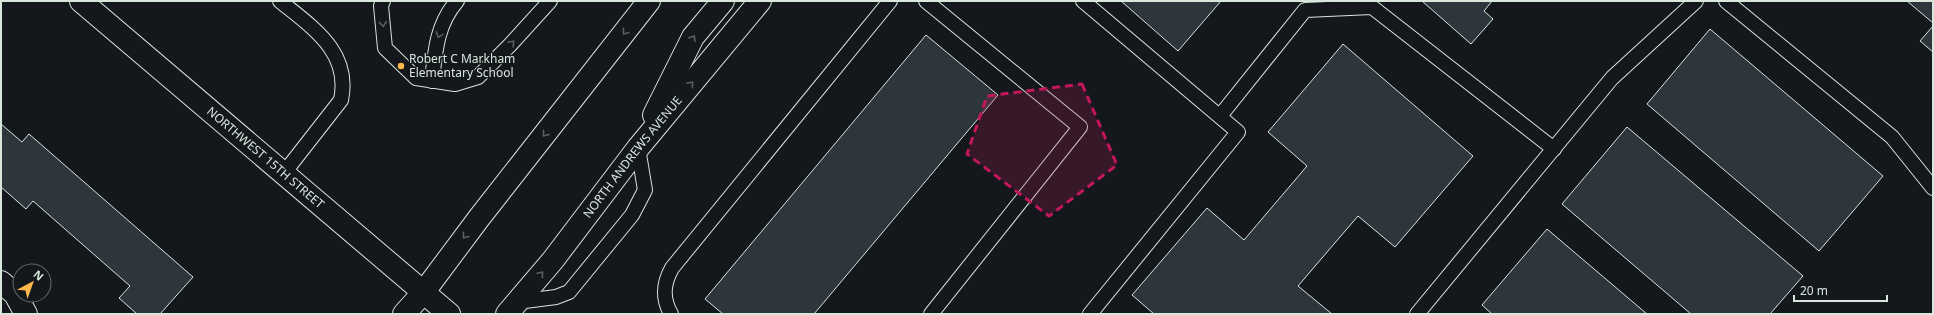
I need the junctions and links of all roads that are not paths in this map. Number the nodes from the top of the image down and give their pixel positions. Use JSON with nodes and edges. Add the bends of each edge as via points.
{"nodes":[{"id":1,"x":81,"y":1,"type":"edge"},
{"id":2,"x":280,"y":1,"type":"edge"},
{"id":3,"x":383,"y":1,"type":"edge"},
{"id":4,"x":458,"y":1,"type":"edge"},
{"id":5,"x":550,"y":1,"type":"edge"},
{"id":6,"x":649,"y":1,"type":"edge"},
{"id":7,"x":723,"y":1,"type":"edge"},
{"id":8,"x":760,"y":1,"type":"edge"},
{"id":9,"x":890,"y":1,"type":"edge"},
{"id":10,"x":926,"y":1,"type":"edge"},
{"id":11,"x":1083,"y":1,"type":"edge"},
{"id":12,"x":1696,"y":1,"type":"edge"},
{"id":13,"x":1726,"y":1,"type":"edge"},
{"id":14,"x":432,"y":80,"type":"junction"},
{"id":15,"x":1220,"y":116,"type":"junction"},
{"id":16,"x":638,"y":148,"type":"junction"},
{"id":17,"x":1554,"y":149,"type":"junction"},
{"id":18,"x":284,"y":173,"type":"junction"},
{"id":19,"x":1933,"y":188,"type":"edge"},
{"id":20,"x":1,"y":282,"type":"edge"},
{"id":21,"x":423,"y":293,"type":"junction"},
{"id":22,"x":512,"y":308,"type":"edge"},
{"id":23,"x":26,"y":314,"type":"edge"},
{"id":24,"x":404,"y":314,"type":"edge"},
{"id":25,"x":449,"y":314,"type":"edge"},
{"id":26,"x":671,"y":314,"type":"edge"},
{"id":27,"x":931,"y":314,"type":"edge"},
{"id":28,"x":1090,"y":314,"type":"edge"},
{"id":29,"x":1417,"y":314,"type":"edge"}],
"edges":[{"from":1,"to":18,"type":"street","name":"NORTHWEST 15TH STREET"},
{"from":2,"to":18,"type":"lane","via":[[316,31],[330,47],[342,71],[344,86],[341,100]]},
{"from":3,"to":14,"type":"lane","one_way":true,"via":[[381,6],[385,48],[416,78]]},
{"from":4,"to":14,"type":"lane","one_way":true,"via":[[448,12],[436,45]]},
{"from":14,"to":5,"type":"lane","one_way":true,"via":[[455,84],[478,77]]},
{"from":6,"to":21,"type":"street","one_way":true},
{"from":16,"to":7,"type":"street","one_way":true,"via":[[693,36]]},
{"from":16,"to":8,"type":"street","name":"NORTH ANDREWS AVENUE","one_way":true},
{"from":9,"to":26,"type":"lane","via":[[672,268],[664,288],[666,305]]},
{"from":10,"to":27,"type":"lane","via":[[1080,126]]},
{"from":11,"to":15,"type":"lane"},
{"from":12,"to":17,"type":"lane","via":[[1612,78]]},
{"from":13,"to":19,"type":"lane","via":[[1892,137]]},
{"from":15,"to":17,"type":"lane","via":[[1305,10],[1372,7]]},
{"from":15,"to":28,"type":"lane","via":[[1238,132]]},
{"from":22,"to":16,"type":"street","name":"NORTH ANDREWS AVENUE","one_way":true,"via":[[553,260]]},
{"from":16,"to":22,"type":"lane","via":[[645,190],[632,215],[569,292]]},
{"from":17,"to":29,"type":"lane"},
{"from":18,"to":21,"type":"street","name":"NORTHWEST 15TH STREET"},
{"from":20,"to":23,"type":"street","via":[[15,294]]},
{"from":21,"to":24,"type":"street"},
{"from":21,"to":25,"type":"street","name":"NORTHWEST 15TH STREET"}]}
